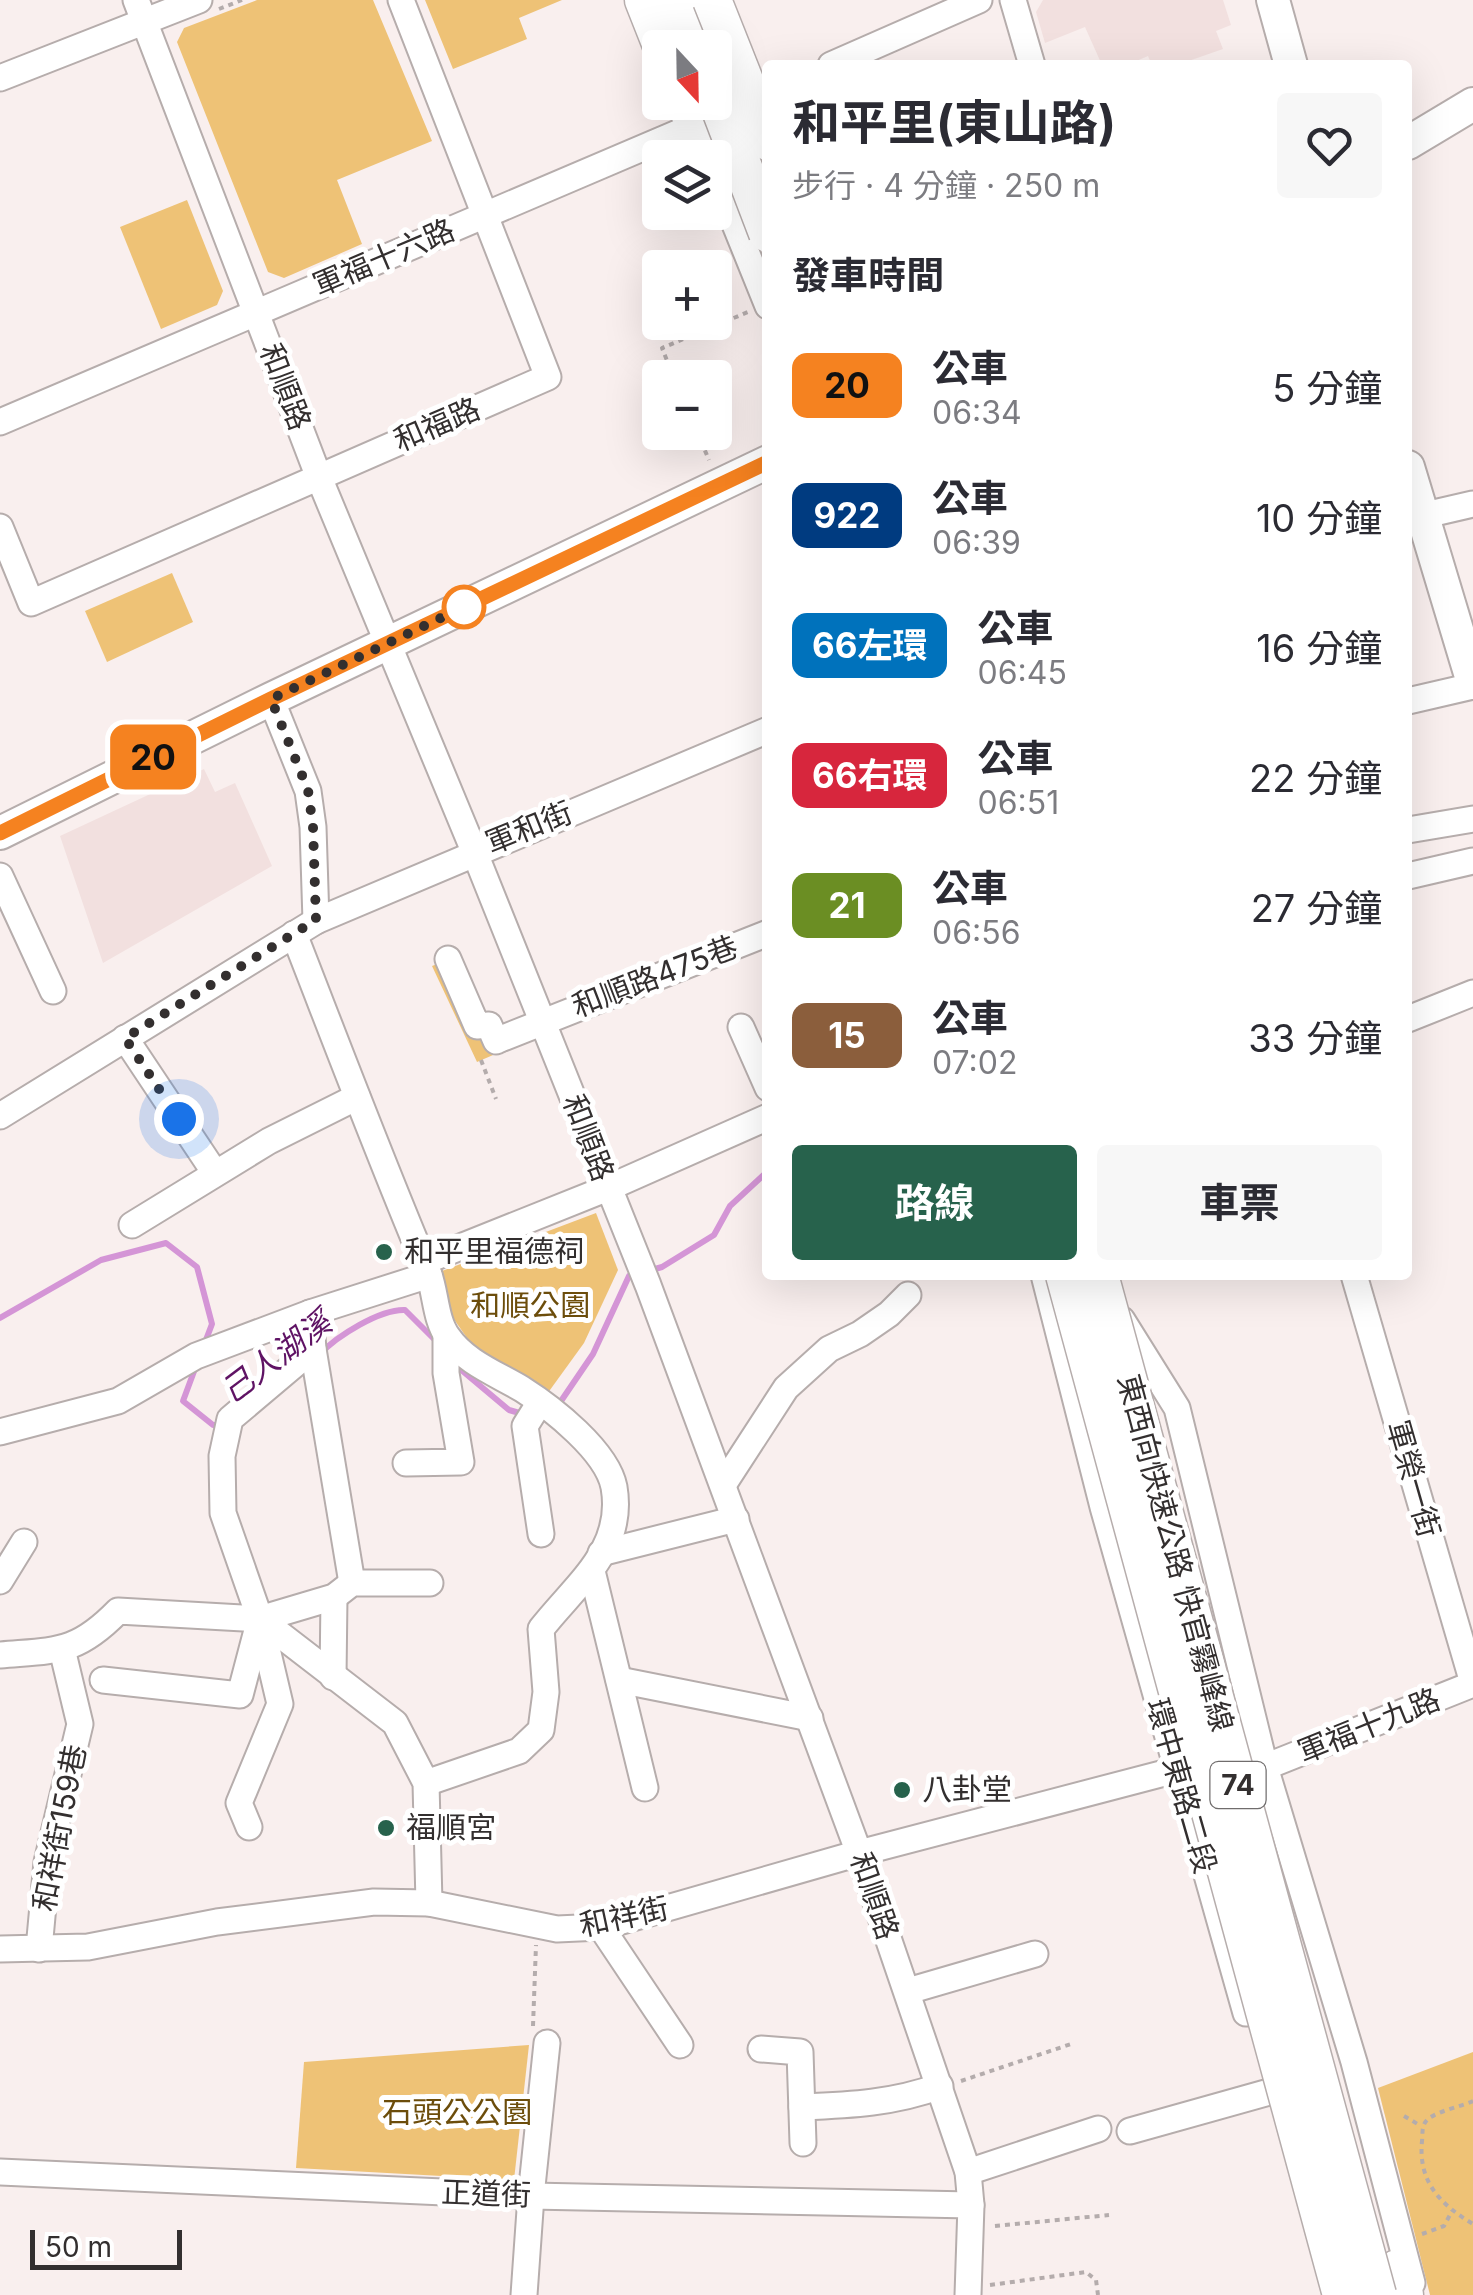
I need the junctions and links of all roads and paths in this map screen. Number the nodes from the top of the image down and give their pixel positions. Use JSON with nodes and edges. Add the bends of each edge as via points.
{"nodes":[{"id":1,"x":199,"y":0,"type":"edge"},
{"id":2,"x":401,"y":0,"type":"edge"},
{"id":3,"x":629,"y":0,"type":"edge"},
{"id":4,"x":644,"y":0,"type":"edge"},
{"id":5,"x":658,"y":0,"type":"edge"},
{"id":6,"x":678,"y":0,"type":"edge"},
{"id":7,"x":712,"y":0,"type":"edge"},
{"id":8,"x":731,"y":0,"type":"edge"},
{"id":9,"x":979,"y":0,"type":"edge"},
{"id":10,"x":1012,"y":0,"type":"edge"},
{"id":11,"x":1272,"y":0,"type":"edge"},
{"id":12,"x":140,"y":11,"type":"edge"},
{"id":13,"x":643,"y":30,"type":"edge"},
{"id":14,"x":656,"y":30,"type":"edge"},
{"id":15,"x":669,"y":30,"type":"edge"},
{"id":16,"x":690,"y":30,"type":"edge"},
{"id":17,"x":842,"y":60,"type":"edge"},
{"id":18,"x":1030,"y":60,"type":"edge"},
{"id":19,"x":1290,"y":60,"type":"edge"},
{"id":20,"x":762,"y":77,"type":"edge"},
{"id":21,"x":0,"y":78,"type":"edge"},
{"id":22,"x":762,"y":94,"type":"edge"},
{"id":23,"x":732,"y":103,"type":"edge"},
{"id":24,"x":1473,"y":104,"type":"edge"},
{"id":25,"x":684,"y":120,"type":"edge"},
{"id":26,"x":700,"y":120,"type":"edge"},
{"id":27,"x":762,"y":127,"type":"edge"},
{"id":28,"x":1412,"y":141,"type":"edge"},
{"id":29,"x":487,"y":215,"type":"junction"},
{"id":30,"x":732,"y":217,"type":"edge"},
{"id":31,"x":762,"y":223,"type":"edge"},
{"id":32,"x":762,"y":292,"type":"edge"},
{"id":33,"x":762,"y":307,"type":"edge"},
{"id":34,"x":256,"y":311,"type":"junction"},
{"id":35,"x":667,"y":360,"type":"edge"},
{"id":36,"x":0,"y":422,"type":"edge"},
{"id":37,"x":704,"y":450,"type":"edge"},
{"id":38,"x":762,"y":465,"type":"edge"},
{"id":39,"x":318,"y":475,"type":"junction"},
{"id":40,"x":719,"y":485,"type":"junction"},
{"id":41,"x":1473,"y":504,"type":"edge"},
{"id":42,"x":1415,"y":518,"type":"edge"},
{"id":43,"x":0,"y":527,"type":"edge"},
{"id":44,"x":388,"y":642,"type":"junction"},
{"id":45,"x":1473,"y":684,"type":"edge"},
{"id":46,"x":271,"y":699,"type":"junction"},
{"id":47,"x":1412,"y":701,"type":"edge"},
{"id":48,"x":762,"y":732,"type":"edge"},
{"id":49,"x":1473,"y":819,"type":"edge"},
{"id":50,"x":1412,"y":829,"type":"edge"},
{"id":51,"x":0,"y":833,"type":"edge"},
{"id":52,"x":474,"y":851,"type":"junction"},
{"id":53,"x":1473,"y":861,"type":"edge"},
{"id":54,"x":1412,"y":875,"type":"edge"},
{"id":55,"x":0,"y":876,"type":"edge"},
{"id":56,"x":305,"y":927,"type":"junction"},
{"id":57,"x":762,"y":936,"type":"edge"},
{"id":58,"x":448,"y":960,"type":"dead end"},
{"id":59,"x":52,"y":991,"type":"dead end"},
{"id":60,"x":1473,"y":993,"type":"edge"},
{"id":61,"x":1412,"y":1017,"type":"edge"},
{"id":62,"x":543,"y":1021,"type":"junction"},
{"id":63,"x":741,"y":1027,"type":"dead end"},
{"id":64,"x":125,"y":1038,"type":"junction"},
{"id":65,"x":481,"y":1060,"type":"dead end"},
{"id":66,"x":762,"y":1074,"type":"edge"},
{"id":67,"x":357,"y":1098,"type":"junction"},
{"id":68,"x":496,"y":1098,"type":"dead end"},
{"id":69,"x":0,"y":1116,"type":"edge"},
{"id":70,"x":762,"y":1120,"type":"edge"},
{"id":71,"x":214,"y":1173,"type":"junction"},
{"id":72,"x":608,"y":1188,"type":"junction"},
{"id":73,"x":132,"y":1225,"type":"dead end"},
{"id":74,"x":426,"y":1268,"type":"junction"},
{"id":75,"x":1045,"y":1280,"type":"edge"},
{"id":76,"x":1066,"y":1280,"type":"edge"},
{"id":77,"x":1100,"y":1280,"type":"edge"},
{"id":78,"x":1111,"y":1280,"type":"edge"},
{"id":79,"x":1123,"y":1280,"type":"edge"},
{"id":80,"x":1355,"y":1280,"type":"edge"},
{"id":81,"x":908,"y":1295,"type":"dead end"},
{"id":82,"x":310,"y":1313,"type":"junction"},
{"id":83,"x":447,"y":1352,"type":"junction"},
{"id":84,"x":317,"y":1369,"type":"junction"},
{"id":85,"x":535,"y":1410,"type":"junction"},
{"id":86,"x":0,"y":1432,"type":"edge"},
{"id":87,"x":406,"y":1463,"type":"dead end"},
{"id":88,"x":723,"y":1485,"type":"junction"},
{"id":89,"x":736,"y":1519,"type":"junction"},
{"id":90,"x":541,"y":1534,"type":"dead end"},
{"id":91,"x":24,"y":1542,"type":"dead end"},
{"id":92,"x":596,"y":1562,"type":"junction"},
{"id":93,"x":0,"y":1581,"type":"edge"},
{"id":94,"x":430,"y":1583,"type":"dead end"},
{"id":95,"x":343,"y":1590,"type":"junction"},
{"id":96,"x":260,"y":1619,"type":"junction"},
{"id":97,"x":62,"y":1649,"type":"junction"},
{"id":98,"x":0,"y":1655,"type":"edge"},
{"id":99,"x":333,"y":1677,"type":"junction"},
{"id":100,"x":103,"y":1680,"type":"dead end"},
{"id":101,"x":618,"y":1680,"type":"junction"},
{"id":102,"x":1473,"y":1684,"type":"edge"},
{"id":103,"x":810,"y":1718,"type":"junction"},
{"id":104,"x":1254,"y":1768,"type":"junction"},
{"id":105,"x":1176,"y":1770,"type":"junction"},
{"id":106,"x":426,"y":1782,"type":"junction"},
{"id":107,"x":645,"y":1788,"type":"dead end"},
{"id":108,"x":249,"y":1827,"type":"dead end"},
{"id":109,"x":859,"y":1853,"type":"junction"},
{"id":110,"x":429,"y":1903,"type":"junction"},
{"id":111,"x":537,"y":1925,"type":"junction"},
{"id":112,"x":601,"y":1927,"type":"junction"},
{"id":113,"x":0,"y":1949,"type":"edge"},
{"id":114,"x":39,"y":1949,"type":"junction"},
{"id":115,"x":1035,"y":1954,"type":"dead end"},
{"id":116,"x":908,"y":1991,"type":"junction"},
{"id":117,"x":540,"y":2035,"type":"joint"},
{"id":118,"x":1071,"y":2044,"type":"dead end"},
{"id":119,"x":680,"y":2045,"type":"dead end"},
{"id":120,"x":761,"y":2049,"type":"dead end"},
{"id":121,"x":940,"y":2086,"type":"junction"},
{"id":122,"x":1270,"y":2092,"type":"junction"},
{"id":123,"x":1473,"y":2101,"type":"edge"},
{"id":124,"x":802,"y":2107,"type":"junction"},
{"id":125,"x":1404,"y":2116,"type":"dead end"},
{"id":126,"x":1422,"y":2127,"type":"junction"},
{"id":127,"x":1098,"y":2129,"type":"dead end"},
{"id":128,"x":1130,"y":2131,"type":"dead end"},
{"id":129,"x":803,"y":2143,"type":"dead end"},
{"id":130,"x":0,"y":2172,"type":"edge"},
{"id":131,"x":968,"y":2172,"type":"junction"},
{"id":132,"x":531,"y":2196,"type":"junction"},
{"id":133,"x":1452,"y":2211,"type":"junction"},
{"id":134,"x":1109,"y":2215,"type":"dead end"},
{"id":135,"x":971,"y":2217,"type":"junction"},
{"id":136,"x":1473,"y":2224,"type":"edge"},
{"id":137,"x":1417,"y":2235,"type":"dead end"},
{"id":138,"x":977,"y":2290,"type":"edge"},
{"id":139,"x":1397,"y":2290,"type":"edge"},
{"id":140,"x":524,"y":2295,"type":"edge"},
{"id":141,"x":1098,"y":2295,"type":"edge"},
{"id":142,"x":1327,"y":2295,"type":"edge"},
{"id":143,"x":1342,"y":2295,"type":"edge"}],
"edges":[{"from":1,"to":12,"type":"street"},
{"from":2,"to":29,"type":"street","name":"和福路"},
{"from":3,"to":13,"type":"street"},
{"from":4,"to":14,"type":"highway"},
{"from":5,"to":15,"type":"street"},
{"from":6,"to":16,"type":"highway"},
{"from":7,"to":27,"type":"highway","bridge":true},
{"from":8,"to":20,"type":"street"},
{"from":9,"to":17,"type":"street"},
{"from":10,"to":18,"type":"street"},
{"from":11,"to":19,"type":"main road"},
{"from":12,"to":21,"type":"street"},
{"from":12,"to":34,"type":"street","name":"和順路"},
{"from":22,"to":23,"type":"street","name":"軍福十六路"},
{"from":24,"to":28,"type":"main road"},
{"from":25,"to":29,"type":"street","name":"軍福十六路"},
{"from":26,"to":31,"type":"highway","bridge":true},
{"from":29,"to":34,"type":"street","name":"軍福十六路"},
{"from":29,"to":39,"type":"street","name":"和福路","via":[[548,377]]},
{"from":30,"to":32,"type":"street"},
{"from":33,"to":35,"type":"path","via":[[662,348]]},
{"from":34,"to":36,"type":"street","name":"軍福十六路"},
{"from":34,"to":39,"type":"street","name":"和順路"},
{"from":37,"to":40,"type":"path"},
{"from":38,"to":40,"type":"main road"},
{"from":39,"to":43,"type":"street","name":"和福路","via":[[31,604]]},
{"from":39,"to":44,"type":"street","name":"和順路"},
{"from":40,"to":44,"type":"main road"},
{"from":41,"to":42,"type":"street"},
{"from":42,"to":45,"type":"main road"},
{"from":44,"to":46,"type":"main road"},
{"from":44,"to":52,"type":"street","name":"和順路"},
{"from":45,"to":47,"type":"street"},
{"from":46,"to":51,"type":"main road"},
{"from":46,"to":56,"type":"street","via":[[308,790],[313,827]]},
{"from":48,"to":52,"type":"street","name":"軍和街"},
{"from":49,"to":50,"type":"street"},
{"from":52,"to":56,"type":"street","name":"軍和街"},
{"from":52,"to":62,"type":"street","name":"和順路"},
{"from":53,"to":54,"type":"street"},
{"from":55,"to":59,"type":"street"},
{"from":56,"to":64,"type":"street","name":"軍和街"},
{"from":56,"to":67,"type":"street"},
{"from":57,"to":62,"type":"street","name":"和順路475巷"},
{"from":58,"to":62,"type":"street","name":"和順路475巷","via":[[477,1026],[489,1025],[496,1041]]},
{"from":60,"to":61,"type":"street"},
{"from":62,"to":72,"type":"street","name":"和順路"},
{"from":63,"to":66,"type":"street"},
{"from":64,"to":69,"type":"street","name":"軍和街"},
{"from":64,"to":71,"type":"street"},
{"from":65,"to":68,"type":"path"},
{"from":67,"to":71,"type":"street"},
{"from":67,"to":74,"type":"street"},
{"from":70,"to":72,"type":"street"},
{"from":71,"to":73,"type":"street"},
{"from":72,"to":74,"type":"street"},
{"from":72,"to":88,"type":"street","name":"和順路"},
{"from":74,"to":82,"type":"street"},
{"from":74,"to":83,"type":"street"},
{"from":75,"to":105,"type":"street","name":"環中東路二段"},
{"from":76,"to":143,"type":"highway","name":"東西向快速公路 快官霧峰線","number":"74","bridge":true},
{"from":77,"to":139,"type":"highway","name":"東西向快速公路 快官霧峰線","number":"74","bridge":true},
{"from":78,"to":104,"type":"street"},
{"from":79,"to":139,"type":"highway","number":"74"},
{"from":80,"to":102,"type":"street","name":"軍榮一街"},
{"from":81,"to":88,"type":"street","via":[[786,1388]]},
{"from":82,"to":84,"type":"street"},
{"from":82,"to":86,"type":"street","via":[[206,1353],[118,1400]]},
{"from":83,"to":85,"type":"street","via":[[472,1360]]},
{"from":83,"to":87,"type":"street","via":[[462,1462]]},
{"from":84,"to":95,"type":"street"},
{"from":84,"to":96,"type":"street","via":[[230,1418],[222,1456],[223,1513]]},
{"from":85,"to":90,"type":"street"},
{"from":85,"to":92,"type":"street","via":[[596,1451],[614,1483],[616,1524]]},
{"from":88,"to":89,"type":"street","name":"和順路"},
{"from":89,"to":92,"type":"street"},
{"from":89,"to":103,"type":"street","name":"和順路"},
{"from":91,"to":93,"type":"street"},
{"from":92,"to":101,"type":"street"},
{"from":92,"to":106,"type":"street","via":[[541,1629],[541,1730],[519,1751]]},
{"from":94,"to":95,"type":"street"},
{"from":95,"to":96,"type":"street"},
{"from":95,"to":99,"type":"street"},
{"from":96,"to":97,"type":"street","via":[[118,1611],[94,1635]]},
{"from":96,"to":99,"type":"street"},
{"from":96,"to":100,"type":"street","via":[[240,1695]]},
{"from":96,"to":108,"type":"street","via":[[280,1704],[239,1803]]},
{"from":97,"to":98,"type":"street"},
{"from":97,"to":114,"type":"street","name":"和祥街159巷","via":[[80,1724],[48,1862]]},
{"from":99,"to":106,"type":"street","via":[[395,1723]]},
{"from":101,"to":103,"type":"street"},
{"from":101,"to":107,"type":"street"},
{"from":102,"to":104,"type":"street","name":"軍福十九路"},
{"from":103,"to":109,"type":"street","name":"和順路"},
{"from":104,"to":105,"type":"street","name":"和祥街"},
{"from":104,"to":139,"type":"street","via":[[1362,2192]]},
{"from":104,"to":139,"type":"street","via":[[1354,2062]]},
{"from":105,"to":109,"type":"street","name":"和祥街"},
{"from":105,"to":122,"type":"street","name":"環中東路二段"},
{"from":106,"to":110,"type":"street"},
{"from":109,"to":112,"type":"street","name":"和祥街"},
{"from":109,"to":116,"type":"street","name":"和順路"},
{"from":110,"to":111,"type":"street","name":"和祥街"},
{"from":110,"to":114,"type":"street","name":"和祥街","via":[[374,1902]]},
{"from":111,"to":112,"type":"street","name":"和祥街"},
{"from":111,"to":117,"type":"path"},
{"from":112,"to":119,"type":"street"},
{"from":113,"to":114,"type":"street","name":"和祥街"},
{"from":115,"to":116,"type":"street"},
{"from":116,"to":121,"type":"street","name":"和順路"},
{"from":117,"to":132,"type":"street"},
{"from":118,"to":121,"type":"path"},
{"from":120,"to":124,"type":"street","via":[[800,2052]]},
{"from":121,"to":124,"type":"street","via":[[866,2105]]},
{"from":121,"to":131,"type":"street","name":"和順路"},
{"from":122,"to":128,"type":"street"},
{"from":122,"to":142,"type":"street","name":"環中東路二段"},
{"from":123,"to":126,"type":"path"},
{"from":124,"to":129,"type":"street"},
{"from":125,"to":126,"type":"path"},
{"from":126,"to":133,"type":"path","via":[[1425,2178]]},
{"from":127,"to":131,"type":"street"},
{"from":130,"to":132,"type":"street","name":"正道街"},
{"from":131,"to":135,"type":"street","name":"和順路"},
{"from":132,"to":135,"type":"street","name":"正道街"},
{"from":132,"to":140,"type":"street"},
{"from":133,"to":136,"type":"path"},
{"from":133,"to":137,"type":"path","via":[[1444,2226]]},
{"from":134,"to":135,"type":"path"},
{"from":135,"to":138,"type":"street","name":"和順路"},
{"from":138,"to":141,"type":"path","via":[[1086,2272],[1096,2280]]}]}
